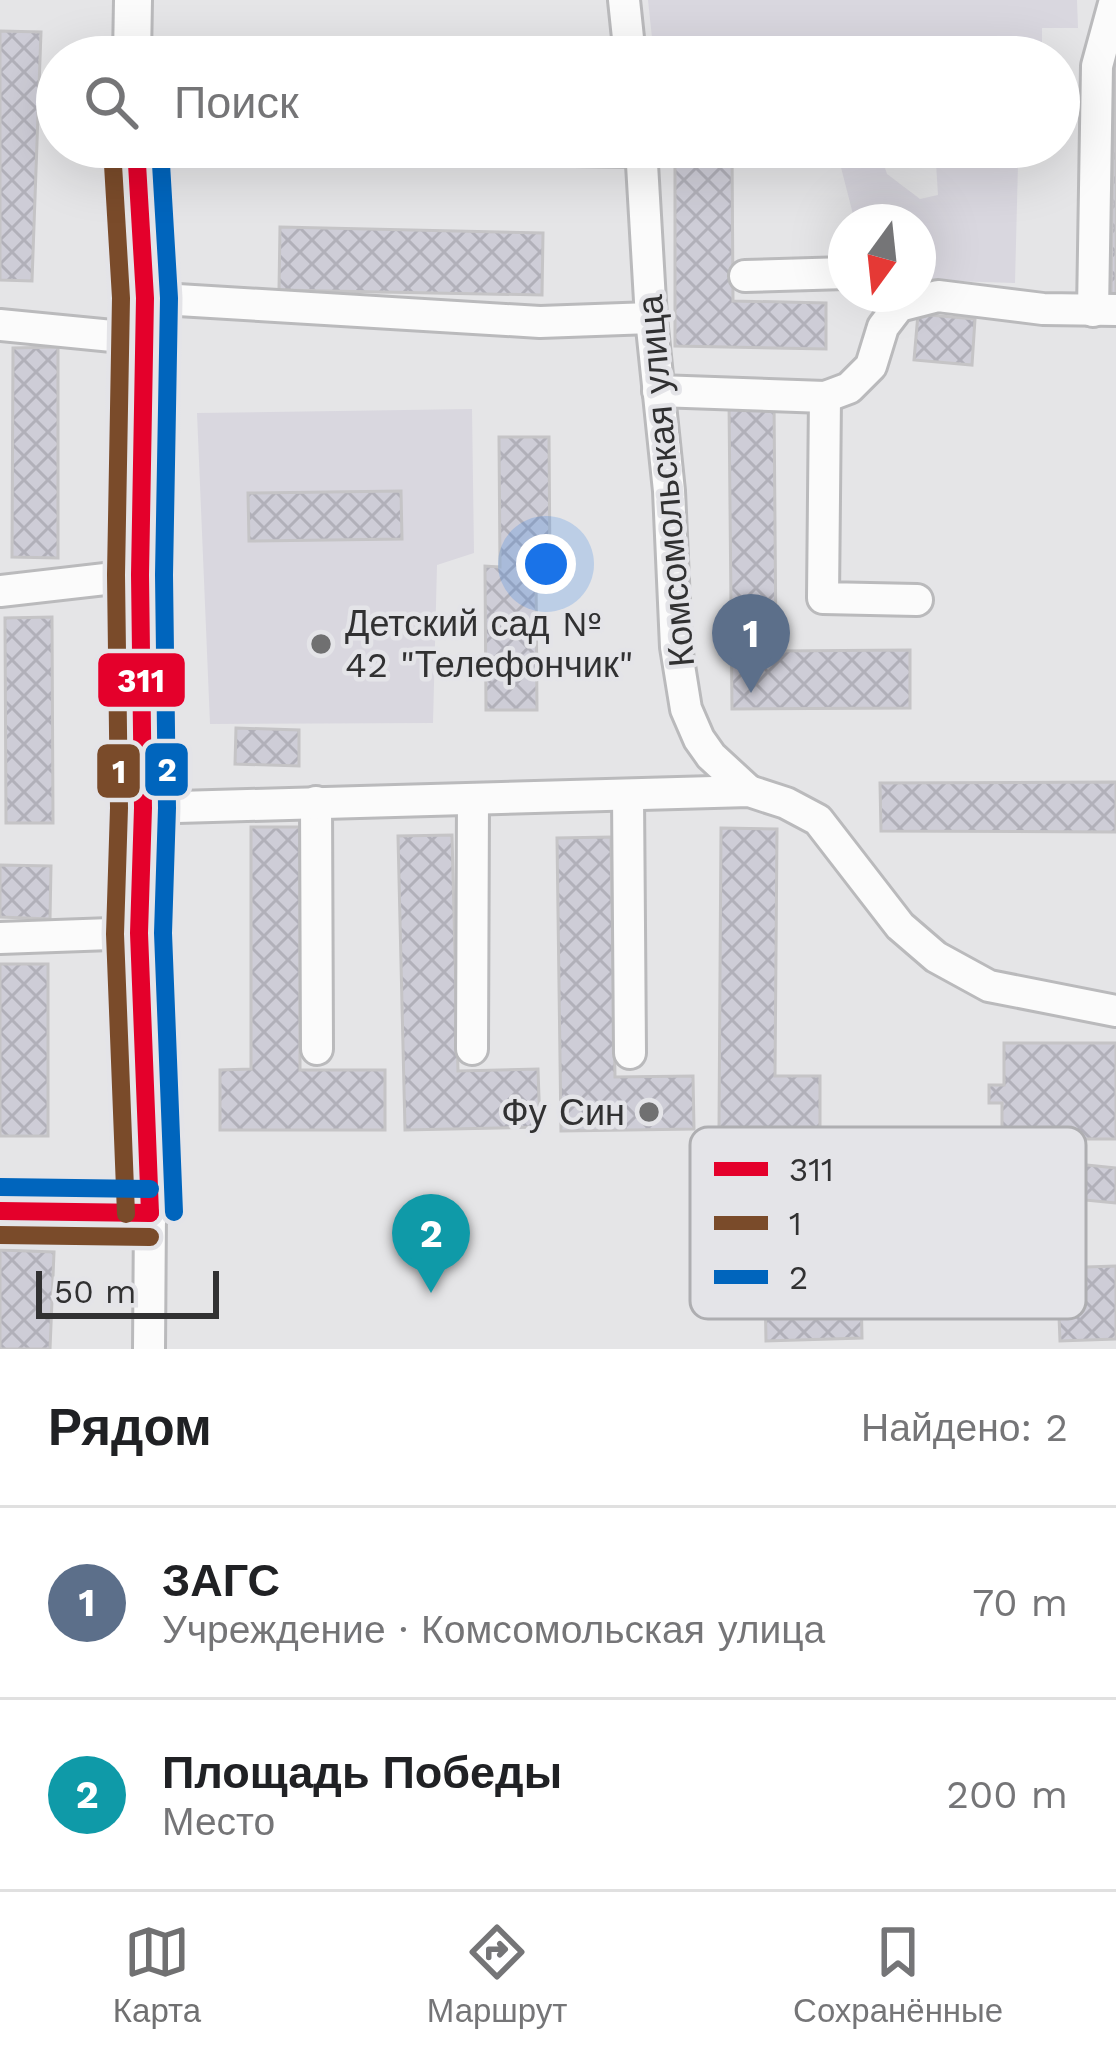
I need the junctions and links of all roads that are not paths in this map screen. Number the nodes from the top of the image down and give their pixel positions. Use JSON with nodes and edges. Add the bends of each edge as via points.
{"nodes":[{"id":1,"x":624,"y":0,"type":"edge"},
{"id":2,"x":1115,"y":0,"type":"edge"},
{"id":3,"x":126,"y":1,"type":"edge"},
{"id":4,"x":130,"y":36,"type":"edge"},
{"id":5,"x":628,"y":36,"type":"edge"},
{"id":6,"x":137,"y":168,"type":"edge"},
{"id":7,"x":642,"y":168,"type":"edge"},
{"id":8,"x":828,"y":274,"type":"edge"},
{"id":9,"x":745,"y":276,"type":"dead end"},
{"id":10,"x":936,"y":296,"type":"edge"},
{"id":11,"x":145,"y":298,"type":"junction"},
{"id":12,"x":1105,"y":311,"type":"edge"},
{"id":13,"x":887,"y":312,"type":"edge"},
{"id":14,"x":651,"y":318,"type":"junction"},
{"id":15,"x":0,"y":325,"type":"edge"},
{"id":16,"x":142,"y":339,"type":"junction"},
{"id":17,"x":658,"y":391,"type":"junction"},
{"id":18,"x":825,"y":397,"type":"junction"},
{"id":19,"x":140,"y":575,"type":"junction"},
{"id":20,"x":0,"y":591,"type":"edge"},
{"id":21,"x":917,"y":600,"type":"dead end"},
{"id":22,"x":749,"y":791,"type":"junction"},
{"id":23,"x":628,"y":796,"type":"junction"},
{"id":24,"x":473,"y":800,"type":"junction"},
{"id":25,"x":316,"y":802,"type":"junction"},
{"id":26,"x":143,"y":808,"type":"junction"},
{"id":27,"x":139,"y":933,"type":"junction"},
{"id":28,"x":0,"y":938,"type":"edge"},
{"id":29,"x":1116,"y":1011,"type":"edge"},
{"id":30,"x":472,"y":1048,"type":"dead end"},
{"id":31,"x":317,"y":1049,"type":"dead end"},
{"id":32,"x":630,"y":1053,"type":"dead end"},
{"id":33,"x":0,"y":1211,"type":"edge"},
{"id":34,"x":150,"y":1213,"type":"junction"},
{"id":35,"x":148,"y":1349,"type":"edge"}],
"edges":[{"from":1,"to":5,"type":"street"},
{"from":2,"to":12,"type":"street","via":[[1097,66]]},
{"from":3,"to":4,"type":"main road"},
{"from":6,"to":11,"type":"main road"},
{"from":7,"to":14,"type":"street","name":"Комсомольская улица"},
{"from":8,"to":9,"type":"street"},
{"from":10,"to":12,"type":"street"},
{"from":11,"to":14,"type":"street","via":[[540,322]]},
{"from":11,"to":16,"type":"main road"},
{"from":13,"to":18,"type":"street","via":[[871,366]]},
{"from":14,"to":17,"type":"street","name":"Комсомольская улица"},
{"from":15,"to":16,"type":"street"},
{"from":16,"to":19,"type":"main road"},
{"from":17,"to":18,"type":"street"},
{"from":17,"to":22,"type":"street","name":"Комсомольская улица","via":[[686,709],[711,756]]},
{"from":18,"to":21,"type":"street","via":[[824,598]]},
{"from":19,"to":20,"type":"street"},
{"from":19,"to":26,"type":"main road"},
{"from":22,"to":23,"type":"street"},
{"from":22,"to":29,"type":"street","via":[[818,820],[900,926],[936,957],[989,986]]},
{"from":23,"to":24,"type":"street"},
{"from":23,"to":32,"type":"street"},
{"from":24,"to":25,"type":"street"},
{"from":24,"to":30,"type":"street"},
{"from":25,"to":26,"type":"street"},
{"from":25,"to":31,"type":"street"},
{"from":26,"to":27,"type":"main road"},
{"from":27,"to":28,"type":"street"},
{"from":27,"to":34,"type":"main road"},
{"from":33,"to":34,"type":"main road"},
{"from":34,"to":35,"type":"street"}]}
